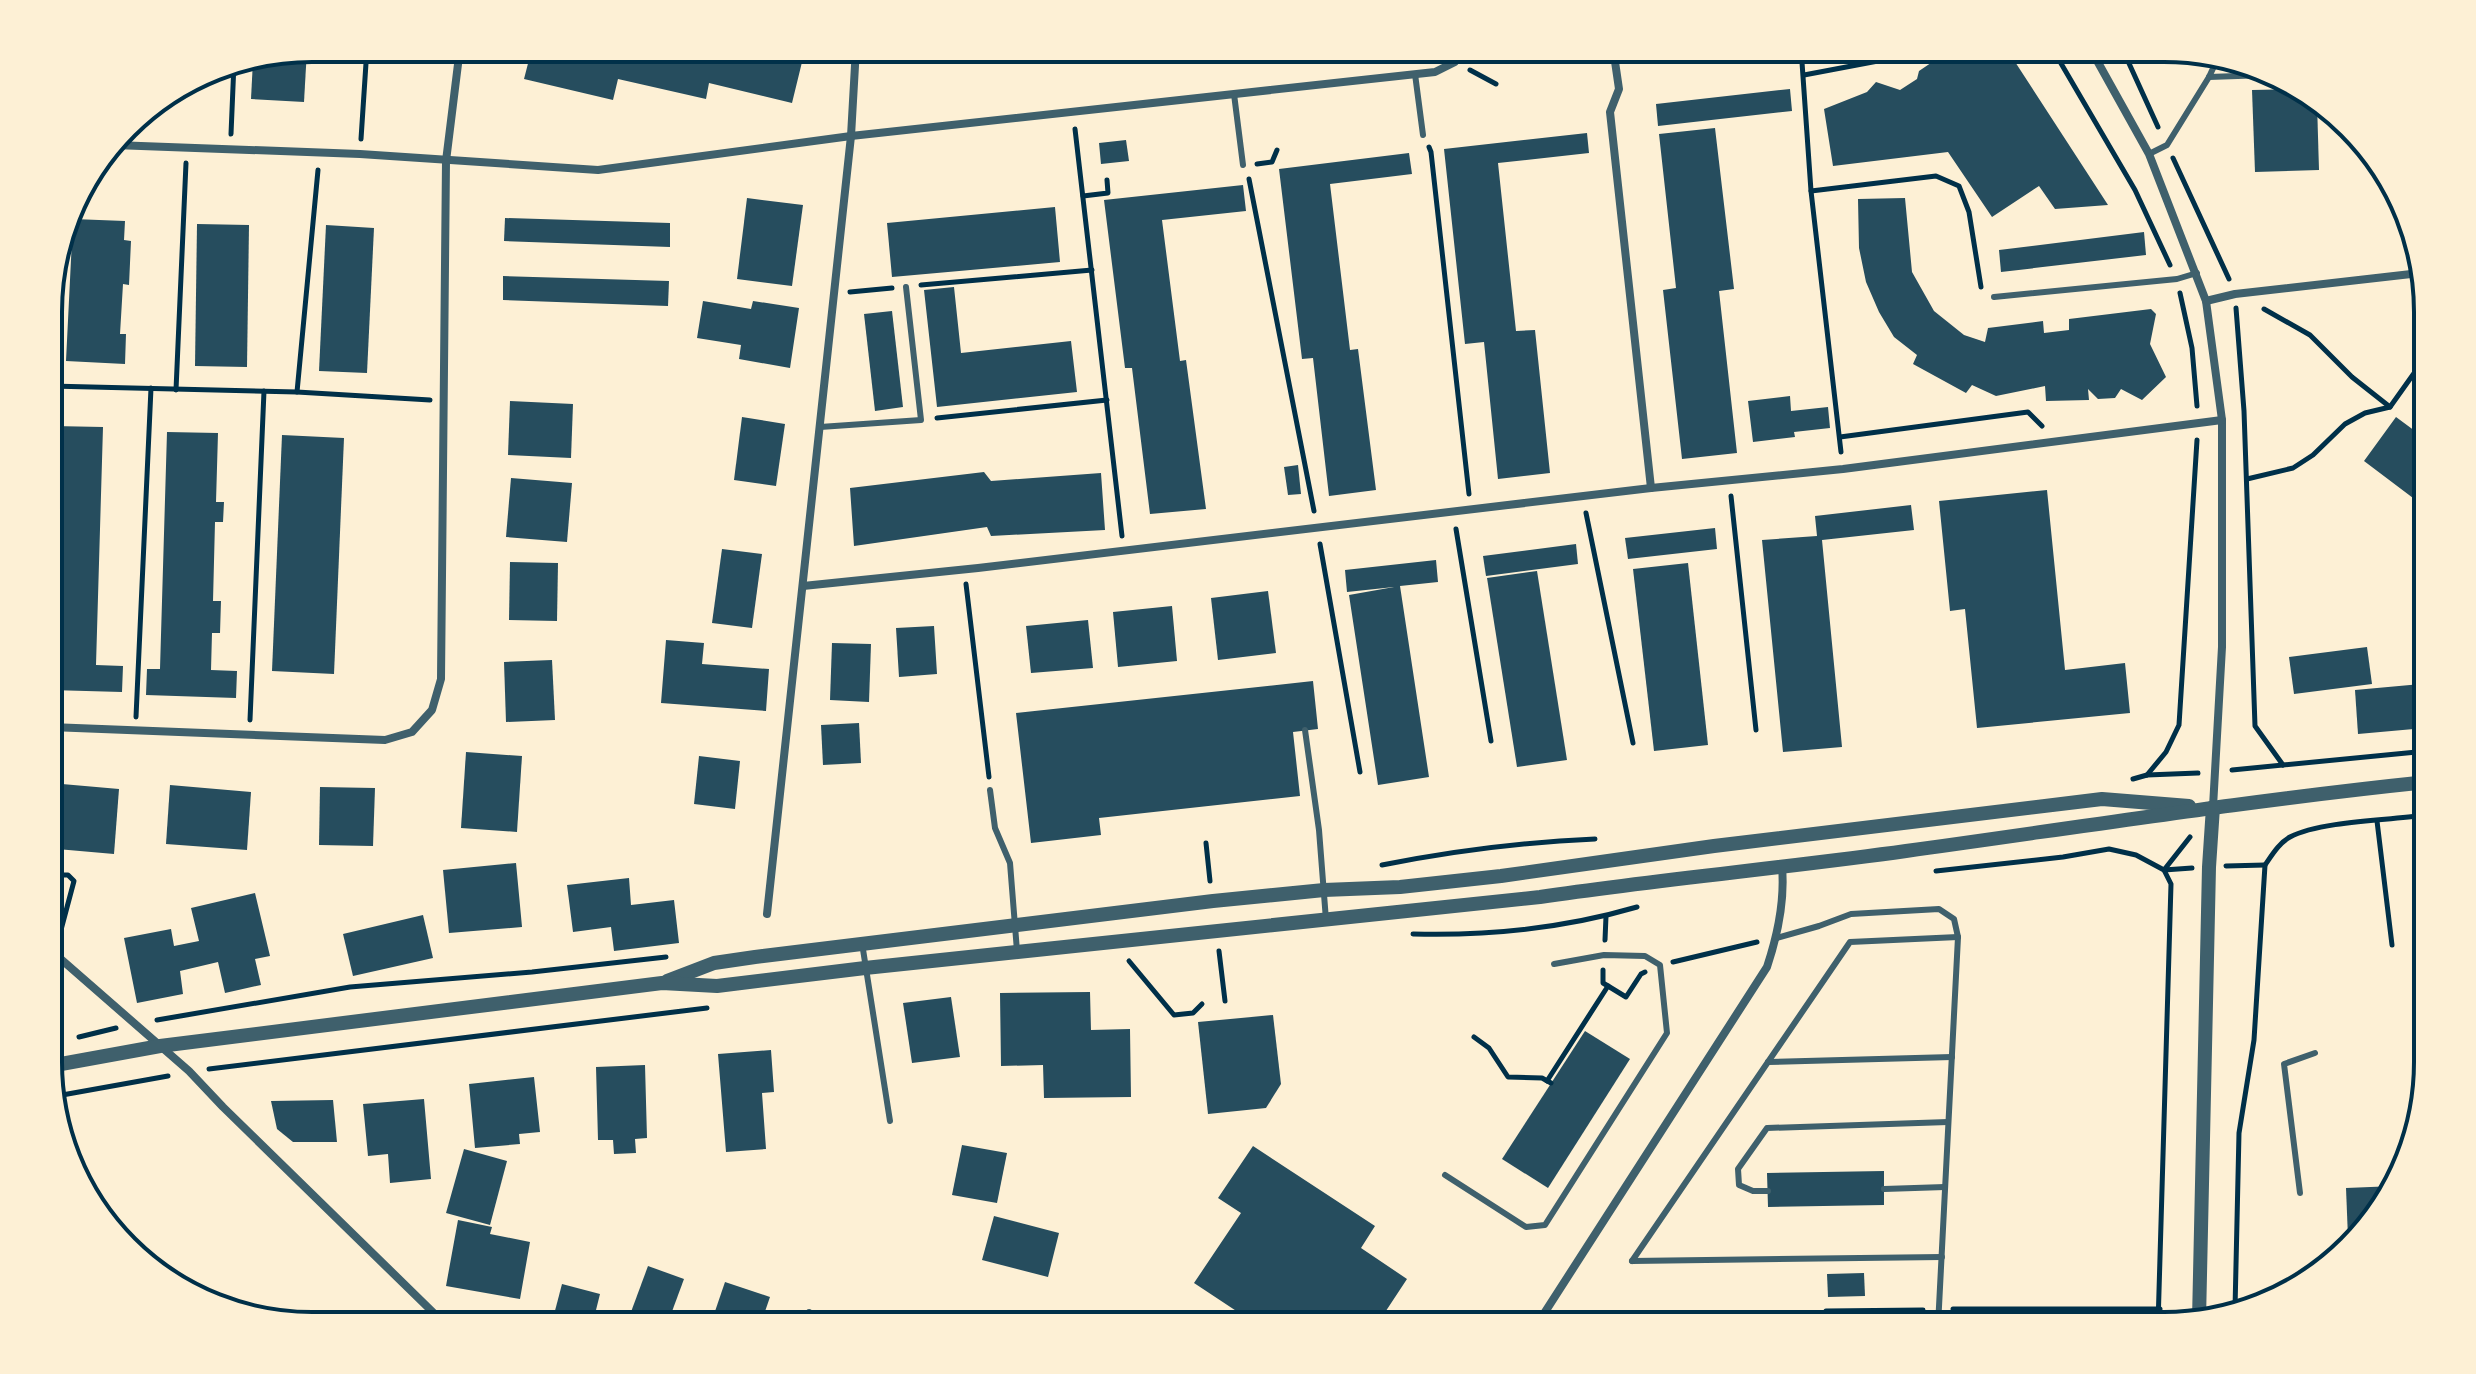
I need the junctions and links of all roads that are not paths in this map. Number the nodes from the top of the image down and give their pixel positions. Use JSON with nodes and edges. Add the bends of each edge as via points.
{"nodes":[{"id":1,"x":1454,"y":62,"type":"edge"},
{"id":2,"x":1616,"y":62,"type":"edge"},
{"id":3,"x":2098,"y":62,"type":"edge"},
{"id":4,"x":458,"y":63,"type":"edge"},
{"id":5,"x":855,"y":63,"type":"edge"},
{"id":6,"x":2213,"y":68,"type":"edge"},
{"id":7,"x":1415,"y":74,"type":"junction"},
{"id":8,"x":2244,"y":76,"type":"edge"},
{"id":9,"x":2209,"y":77,"type":"junction"},
{"id":10,"x":1234,"y":94,"type":"junction"},
{"id":11,"x":1423,"y":135,"type":"road end"},
{"id":12,"x":851,"y":136,"type":"junction"},
{"id":13,"x":125,"y":146,"type":"edge"},
{"id":14,"x":2149,"y":154,"type":"junction"},
{"id":15,"x":446,"y":161,"type":"junction"},
{"id":16,"x":1245,"y":166,"type":"road end"},
{"id":17,"x":2197,"y":273,"type":"junction"},
{"id":18,"x":2410,"y":274,"type":"edge"},
{"id":19,"x":906,"y":287,"type":"road end"},
{"id":20,"x":1994,"y":297,"type":"road end"},
{"id":21,"x":2206,"y":301,"type":"junction"},
{"id":22,"x":2222,"y":420,"type":"junction"},
{"id":23,"x":820,"y":427,"type":"junction"},
{"id":24,"x":1651,"y":488,"type":"junction"},
{"id":25,"x":803,"y":586,"type":"junction"},
{"id":26,"x":62,"y":727,"type":"edge"},
{"id":27,"x":1305,"y":730,"type":"dead end"},
{"id":28,"x":2413,"y":783,"type":"edge"},
{"id":29,"x":990,"y":790,"type":"road end"},
{"id":30,"x":2213,"y":807,"type":"junction"},
{"id":31,"x":1782,"y":867,"type":"junction"},
{"id":32,"x":1324,"y":890,"type":"junction"},
{"id":33,"x":767,"y":914,"type":"dead end"},
{"id":34,"x":1326,"y":920,"type":"junction"},
{"id":35,"x":1015,"y":925,"type":"junction"},
{"id":36,"x":1958,"y":937,"type":"junction"},
{"id":37,"x":1777,"y":938,"type":"junction"},
{"id":38,"x":862,"y":943,"type":"junction"},
{"id":39,"x":1017,"y":952,"type":"junction"},
{"id":40,"x":62,"y":960,"type":"edge"},
{"id":41,"x":1554,"y":964,"type":"dead end"},
{"id":42,"x":865,"y":968,"type":"junction"},
{"id":43,"x":662,"y":983,"type":"junction"},
{"id":44,"x":160,"y":1046,"type":"junction"},
{"id":45,"x":2315,"y":1053,"type":"dead end"},
{"id":46,"x":1952,"y":1057,"type":"junction"},
{"id":47,"x":1768,"y":1062,"type":"junction"},
{"id":48,"x":62,"y":1064,"type":"edge"},
{"id":49,"x":890,"y":1121,"type":"dead end"},
{"id":50,"x":1948,"y":1122,"type":"junction"},
{"id":51,"x":1445,"y":1175,"type":"dead end"},
{"id":52,"x":1945,"y":1187,"type":"junction"},
{"id":53,"x":1884,"y":1189,"type":"dead end"},
{"id":54,"x":1768,"y":1191,"type":"dead end"},
{"id":55,"x":2300,"y":1193,"type":"dead end"},
{"id":56,"x":1942,"y":1257,"type":"junction"},
{"id":57,"x":2199,"y":1309,"type":"edge"},
{"id":58,"x":1545,"y":1311,"type":"edge"},
{"id":59,"x":1939,"y":1311,"type":"edge"},
{"id":60,"x":433,"y":1312,"type":"edge"}],
"edges":[{"from":1,"to":7,"type":"street"},
{"from":2,"to":24,"type":"street","via":[[1619,89],[1610,112]]},
{"from":3,"to":14,"type":"street"},
{"from":4,"to":15,"type":"street"},
{"from":5,"to":12,"type":"street"},
{"from":6,"to":9,"type":"lane"},
{"from":7,"to":10,"type":"street"},
{"from":7,"to":11,"type":"lane"},
{"from":8,"to":9,"type":"lane"},
{"from":9,"to":14,"type":"lane","via":[[2167,145]]},
{"from":10,"to":12,"type":"street"},
{"from":10,"to":16,"type":"lane"},
{"from":12,"to":15,"type":"street","via":[[598,170]]},
{"from":12,"to":23,"type":"street"},
{"from":13,"to":15,"type":"street"},
{"from":14,"to":17,"type":"street"},
{"from":15,"to":26,"type":"street","via":[[441,679],[432,710],[412,732],[385,740]]},
{"from":17,"to":20,"type":"lane"},
{"from":17,"to":21,"type":"street"},
{"from":18,"to":21,"type":"street"},
{"from":19,"to":23,"type":"lane","via":[[921,420]]},
{"from":21,"to":22,"type":"street"},
{"from":22,"to":24,"type":"street"},
{"from":22,"to":30,"type":"street","via":[[2222,647]]},
{"from":23,"to":25,"type":"street"},
{"from":24,"to":25,"type":"street"},
{"from":25,"to":33,"type":"street"},
{"from":27,"to":32,"type":"lane"},
{"from":28,"to":30,"type":"street"},
{"from":29,"to":35,"type":"lane","via":[[995,828],[1010,863]]},
{"from":30,"to":31,"type":"street"},
{"from":30,"to":32,"type":"street","via":[[2102,799],[1501,876]]},
{"from":30,"to":57,"type":"street"},
{"from":31,"to":34,"type":"street"},
{"from":31,"to":37,"type":"street"},
{"from":32,"to":34,"type":"lane"},
{"from":32,"to":35,"type":"street"},
{"from":34,"to":39,"type":"street"},
{"from":35,"to":38,"type":"street"},
{"from":35,"to":39,"type":"lane"},
{"from":36,"to":37,"type":"lane","via":[[1954,919],[1939,909],[1851,914]]},
{"from":36,"to":46,"type":"lane"},
{"from":36,"to":47,"type":"lane","via":[[1850,942]]},
{"from":37,"to":58,"type":"street","via":[[1767,967]]},
{"from":38,"to":42,"type":"lane"},
{"from":38,"to":43,"type":"street","via":[[714,963]]},
{"from":39,"to":42,"type":"street"},
{"from":40,"to":44,"type":"street"},
{"from":41,"to":51,"type":"lane","via":[[1604,955],[1645,956],[1660,965],[1667,1033],[1545,1225],[1526,1227]]},
{"from":42,"to":43,"type":"street","via":[[717,986]]},
{"from":42,"to":49,"type":"lane"},
{"from":43,"to":44,"type":"street"},
{"from":44,"to":48,"type":"street"},
{"from":44,"to":60,"type":"street"},
{"from":45,"to":55,"type":"lane","via":[[2284,1064]]},
{"from":46,"to":47,"type":"lane"},
{"from":46,"to":50,"type":"lane"},
{"from":47,"to":56,"type":"lane","via":[[1632,1261]]},
{"from":50,"to":52,"type":"lane"},
{"from":50,"to":54,"type":"lane","via":[[1767,1128],[1738,1169],[1739,1185]]},
{"from":52,"to":53,"type":"lane"},
{"from":52,"to":56,"type":"lane"},
{"from":56,"to":59,"type":"lane"}]}
